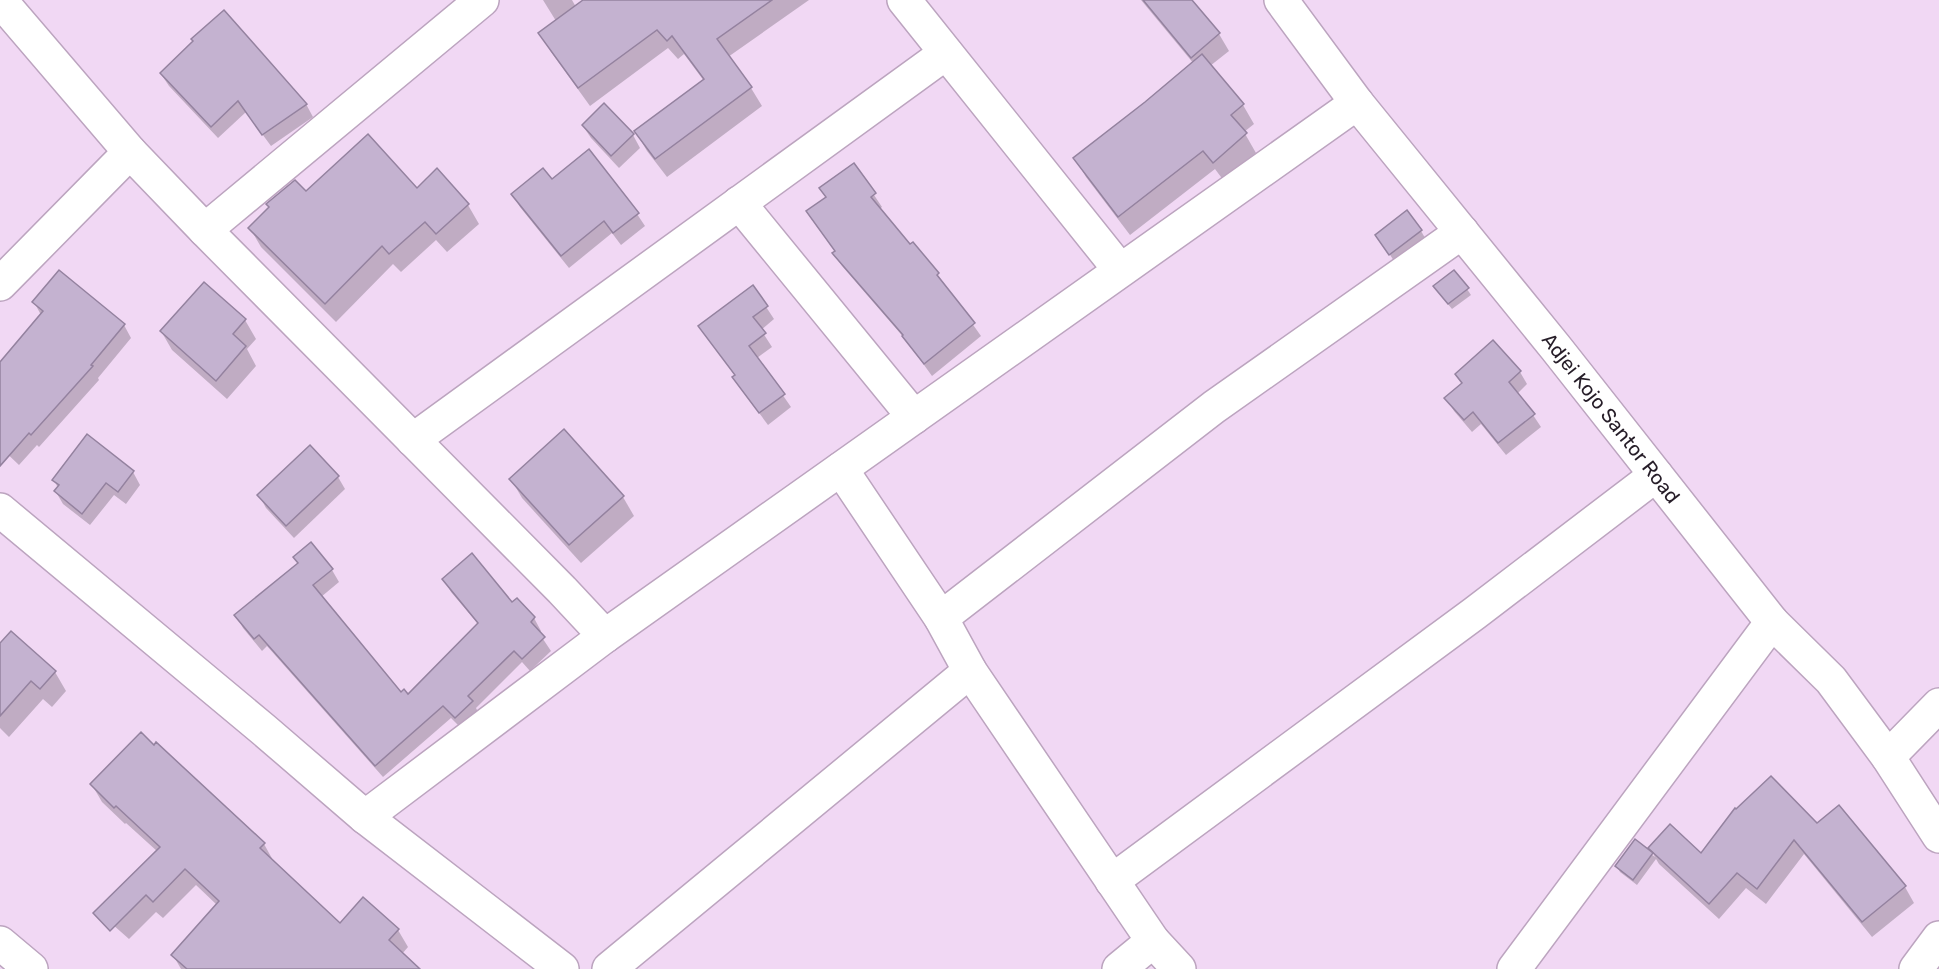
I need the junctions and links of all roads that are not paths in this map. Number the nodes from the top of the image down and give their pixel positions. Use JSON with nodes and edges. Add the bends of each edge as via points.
{"nodes":[{"id":1,"x":0,"y":0,"type":"edge"},
{"id":2,"x":482,"y":0,"type":"edge"},
{"id":3,"x":904,"y":0,"type":"edge"},
{"id":4,"x":1281,"y":0,"type":"edge"},
{"id":5,"x":946,"y":53,"type":"junction"},
{"id":6,"x":1357,"y":103,"type":"junction"},
{"id":7,"x":130,"y":152,"type":"junction"},
{"id":8,"x":740,"y":203,"type":"junction"},
{"id":9,"x":205,"y":230,"type":"junction"},
{"id":10,"x":1462,"y":232,"type":"junction"},
{"id":11,"x":1120,"y":270,"type":"junction"},
{"id":12,"x":0,"y":284,"type":"edge"},
{"id":13,"x":914,"y":417,"type":"junction"},
{"id":14,"x":413,"y":440,"type":"junction"},
{"id":15,"x":841,"y":469,"type":"junction"},
{"id":16,"x":1656,"y":475,"type":"junction"},
{"id":17,"x":0,"y":510,"type":"edge"},
{"id":18,"x":942,"y":618,"type":"junction"},
{"id":19,"x":1772,"y":622,"type":"junction"},
{"id":20,"x":605,"y":636,"type":"junction"},
{"id":21,"x":970,"y":671,"type":"junction"},
{"id":22,"x":1939,"y":705,"type":"edge"},
{"id":23,"x":1888,"y":757,"type":"junction"},
{"id":24,"x":365,"y":818,"type":"junction"},
{"id":25,"x":1939,"y":836,"type":"edge"},
{"id":26,"x":1112,"y":881,"type":"junction"},
{"id":27,"x":1939,"y":938,"type":"edge"},
{"id":28,"x":1153,"y":941,"type":"junction"},
{"id":29,"x":0,"y":943,"type":"edge"},
{"id":30,"x":31,"y":969,"type":"edge"},
{"id":31,"x":562,"y":969,"type":"edge"},
{"id":32,"x":609,"y":969,"type":"edge"},
{"id":33,"x":1119,"y":969,"type":"edge"},
{"id":34,"x":1179,"y":969,"type":"edge"},
{"id":35,"x":1514,"y":969,"type":"edge"},
{"id":36,"x":1916,"y":969,"type":"edge"}],
"edges":[{"from":1,"to":7,"type":"street"},
{"from":2,"to":9,"type":"street"},
{"from":3,"to":5,"type":"street"},
{"from":4,"to":6,"type":"street","name":"Adjei Kojo Santor Road"},
{"from":5,"to":8,"type":"street"},
{"from":5,"to":11,"type":"street"},
{"from":6,"to":10,"type":"street","name":"Adjei Kojo Santor Road"},
{"from":6,"to":11,"type":"street"},
{"from":7,"to":9,"type":"street"},
{"from":7,"to":12,"type":"street"},
{"from":8,"to":13,"type":"street"},
{"from":8,"to":14,"type":"street"},
{"from":9,"to":14,"type":"street"},
{"from":10,"to":16,"type":"street","name":"Adjei Kojo Santor Road"},
{"from":10,"to":18,"type":"street","via":[[1214,407]]},
{"from":11,"to":13,"type":"street"},
{"from":13,"to":15,"type":"street"},
{"from":14,"to":20,"type":"street"},
{"from":15,"to":18,"type":"street"},
{"from":15,"to":20,"type":"street"},
{"from":16,"to":19,"type":"street","name":"Adjei Kojo Santor Road"},
{"from":16,"to":26,"type":"street"},
{"from":17,"to":24,"type":"street"},
{"from":18,"to":21,"type":"street"},
{"from":19,"to":23,"type":"street","name":"Adjei Kojo Santor Road","via":[[1831,680]]},
{"from":19,"to":35,"type":"street"},
{"from":20,"to":24,"type":"street"},
{"from":21,"to":26,"type":"street"},
{"from":21,"to":32,"type":"street"},
{"from":22,"to":23,"type":"street"},
{"from":23,"to":25,"type":"street","name":"Adjei Kojo Santor Road"},
{"from":24,"to":31,"type":"street"},
{"from":26,"to":28,"type":"street"},
{"from":27,"to":36,"type":"street"},
{"from":28,"to":33,"type":"street"},
{"from":28,"to":34,"type":"street"},
{"from":29,"to":30,"type":"street"}]}
